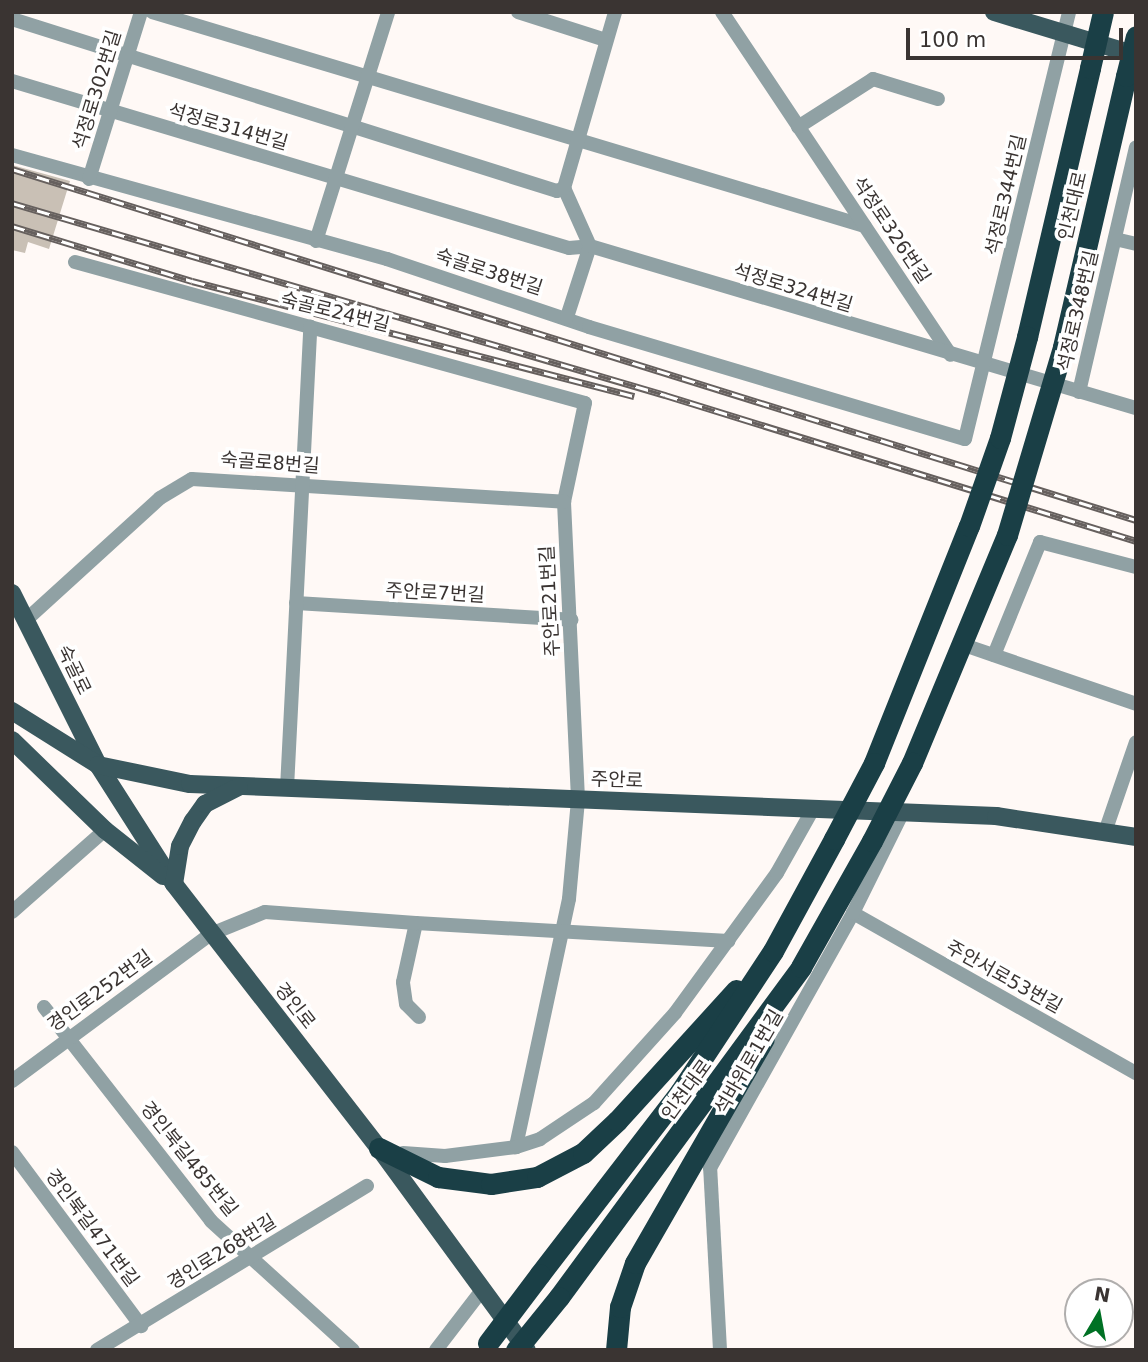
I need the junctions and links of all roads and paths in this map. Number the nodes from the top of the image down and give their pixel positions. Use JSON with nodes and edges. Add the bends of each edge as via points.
{"nodes":[{"id":1,"x":141,"y":12,"type":"edge"},
{"id":2,"x":152,"y":12,"type":"edge"},
{"id":3,"x":388,"y":12,"type":"edge"},
{"id":4,"x":518,"y":12,"type":"edge"},
{"id":5,"x":615,"y":12,"type":"edge"},
{"id":6,"x":722,"y":12,"type":"edge"},
{"id":7,"x":994,"y":12,"type":"edge"},
{"id":8,"x":1069,"y":12,"type":"edge"},
{"id":9,"x":1103,"y":12,"type":"edge"},
{"id":10,"x":12,"y":19,"type":"edge"},
{"id":11,"x":1064,"y":33,"type":"junction"},
{"id":12,"x":1136,"y":36,"type":"edge"},
{"id":13,"x":606,"y":40,"type":"junction"},
{"id":14,"x":1136,"y":55,"type":"edge"},
{"id":15,"x":128,"y":56,"type":"junction"},
{"id":16,"x":368,"y":73,"type":"junction"},
{"id":17,"x":12,"y":81,"type":"edge"},
{"id":18,"x":938,"y":99,"type":"dead end"},
{"id":19,"x":110,"y":113,"type":"junction"},
{"id":20,"x":351,"y":126,"type":"junction"},
{"id":21,"x":798,"y":127,"type":"junction"},
{"id":22,"x":578,"y":138,"type":"junction"},
{"id":23,"x":1136,"y":148,"type":"edge"},
{"id":24,"x":12,"y":155,"type":"edge"},
{"id":25,"x":335,"y":177,"type":"junction"},
{"id":26,"x":89,"y":179,"type":"junction"},
{"id":27,"x":564,"y":188,"type":"junction"},
{"id":28,"x":865,"y":226,"type":"junction"},
{"id":29,"x":1115,"y":239,"type":"junction"},
{"id":30,"x":316,"y":241,"type":"junction"},
{"id":31,"x":1136,"y":244,"type":"edge"},
{"id":32,"x":590,"y":246,"type":"junction"},
{"id":33,"x":75,"y":262,"type":"dead end"},
{"id":34,"x":567,"y":317,"type":"junction"},
{"id":35,"x":310,"y":327,"type":"junction"},
{"id":36,"x":951,"y":355,"type":"junction"},
{"id":37,"x":985,"y":365,"type":"junction"},
{"id":38,"x":1079,"y":392,"type":"junction"},
{"id":39,"x":585,"y":403,"type":"joint"},
{"id":40,"x":1136,"y":408,"type":"edge"},
{"id":41,"x":950,"y":435,"type":"joint"},
{"id":42,"x":302,"y":486,"type":"junction"},
{"id":43,"x":564,"y":502,"type":"junction"},
{"id":44,"x":1136,"y":567,"type":"edge"},
{"id":45,"x":12,"y":593,"type":"edge"},
{"id":46,"x":296,"y":603,"type":"junction"},
{"id":47,"x":571,"y":620,"type":"junction"},
{"id":48,"x":26,"y":621,"type":"junction"},
{"id":49,"x":964,"y":645,"type":"junction"},
{"id":50,"x":994,"y":655,"type":"junction"},
{"id":51,"x":1136,"y":704,"type":"edge"},
{"id":52,"x":12,"y":711,"type":"edge"},
{"id":53,"x":12,"y":740,"type":"edge"},
{"id":54,"x":1136,"y":742,"type":"edge"},
{"id":55,"x":98,"y":765,"type":"junction"},
{"id":56,"x":241,"y":786,"type":"junction"},
{"id":57,"x":287,"y":788,"type":"junction"},
{"id":58,"x":578,"y":800,"type":"junction"},
{"id":59,"x":813,"y":809,"type":"junction"},
{"id":60,"x":903,"y":813,"type":"junction"},
{"id":61,"x":105,"y":830,"type":"junction"},
{"id":62,"x":1105,"y":832,"type":"junction"},
{"id":63,"x":1136,"y":837,"type":"edge"},
{"id":64,"x":174,"y":884,"type":"junction"},
{"id":65,"x":12,"y":912,"type":"edge"},
{"id":66,"x":853,"y":913,"type":"junction"},
{"id":67,"x":416,"y":923,"type":"junction"},
{"id":68,"x":566,"y":930,"type":"junction"},
{"id":69,"x":211,"y":933,"type":"junction"},
{"id":70,"x":728,"y":941,"type":"junction"},
{"id":71,"x":773,"y":951,"type":"junction"},
{"id":72,"x":801,"y":967,"type":"junction"},
{"id":73,"x":44,"y":1007,"type":"dead end"},
{"id":74,"x":419,"y":1017,"type":"dead end"},
{"id":75,"x":68,"y":1038,"type":"junction"},
{"id":76,"x":1136,"y":1073,"type":"edge"},
{"id":77,"x":12,"y":1080,"type":"edge"},
{"id":78,"x":516,"y":1147,"type":"junction"},
{"id":79,"x":379,"y":1148,"type":"junction"},
{"id":80,"x":12,"y":1153,"type":"edge"},
{"id":81,"x":367,"y":1185,"type":"dead end"},
{"id":82,"x":248,"y":1256,"type":"junction"},
{"id":83,"x":482,"y":1290,"type":"junction"},
{"id":84,"x":141,"y":1326,"type":"junction"},
{"id":85,"x":485,"y":1346,"type":"edge"},
{"id":86,"x":97,"y":1350,"type":"edge"},
{"id":87,"x":353,"y":1350,"type":"edge"},
{"id":88,"x":436,"y":1350,"type":"edge"},
{"id":89,"x":516,"y":1350,"type":"edge"},
{"id":90,"x":527,"y":1350,"type":"edge"},
{"id":91,"x":615,"y":1350,"type":"edge"},
{"id":92,"x":720,"y":1350,"type":"edge"}],
"edges":[{"from":1,"to":15,"type":"street","name":"석정로302번길"},
{"from":2,"to":16,"type":"street"},
{"from":3,"to":16,"type":"street"},
{"from":4,"to":13,"type":"street"},
{"from":5,"to":13,"type":"street"},
{"from":6,"to":21,"type":"street","name":"석정로326번길"},
{"from":7,"to":11,"type":"main road"},
{"from":8,"to":11,"type":"street","name":"석정로344번길"},
{"from":9,"to":71,"type":"highway","name":"인천대로","bridge":true,"via":[[1000,438],[874,763]]},
{"from":10,"to":15,"type":"street"},
{"from":11,"to":14,"type":"main road"},
{"from":11,"to":37,"type":"street","name":"석정로344번길"},
{"from":12,"to":49,"type":"highway","name":"인천대로","bridge":true,"via":[[1063,347],[1007,535]]},
{"from":13,"to":22,"type":"street"},
{"from":15,"to":19,"type":"street","name":"석정로302번길"},
{"from":15,"to":20,"type":"street"},
{"from":16,"to":20,"type":"street"},
{"from":16,"to":22,"type":"street"},
{"from":17,"to":19,"type":"street","name":"석정로314번길"},
{"from":18,"to":21,"type":"street","via":[[873,79]]},
{"from":19,"to":25,"type":"street","name":"석정로314번길"},
{"from":19,"to":26,"type":"street","name":"석정로302번길"},
{"from":20,"to":25,"type":"street"},
{"from":20,"to":27,"type":"street","via":[[556,191]]},
{"from":21,"to":28,"type":"street","name":"석정로326번길"},
{"from":22,"to":27,"type":"street"},
{"from":22,"to":28,"type":"street"},
{"from":23,"to":29,"type":"street","name":"석정로348번길"},
{"from":24,"to":26,"type":"street","name":"숙골로38번길"},
{"from":25,"to":30,"type":"street"},
{"from":25,"to":32,"type":"street","name":"석정로324번길","via":[[569,248]]},
{"from":26,"to":30,"type":"street","name":"숙골로38번길"},
{"from":27,"to":32,"type":"street"},
{"from":28,"to":36,"type":"street","name":"석정로326번길"},
{"from":29,"to":31,"type":"street","name":"석정로348번길"},
{"from":29,"to":38,"type":"street","name":"석정로348번길"},
{"from":30,"to":34,"type":"street","name":"숙골로38번길"},
{"from":32,"to":34,"type":"street"},
{"from":32,"to":36,"type":"street","name":"석정로324번길"},
{"from":33,"to":35,"type":"street","name":"숙골로24번길"},
{"from":34,"to":41,"type":"street","name":"숙골로38번길"},
{"from":35,"to":39,"type":"street","name":"숙골로24번길"},
{"from":35,"to":42,"type":"street"},
{"from":36,"to":37,"type":"street","name":"석정로324번길"},
{"from":37,"to":38,"type":"street","name":"석정로324번길"},
{"from":37,"to":41,"type":"street","name":"석정로344번길","via":[[965,439]]},
{"from":38,"to":40,"type":"street","name":"석정로324번길"},
{"from":39,"to":43,"type":"street","name":"주안로21번길"},
{"from":42,"to":43,"type":"street","name":"숙골로8번길"},
{"from":42,"to":46,"type":"street"},
{"from":42,"to":48,"type":"street","name":"숙골로8번길","via":[[205,478],[177,485]]},
{"from":43,"to":47,"type":"street","name":"주안로21번길"},
{"from":44,"to":50,"type":"street","via":[[1040,542]]},
{"from":45,"to":48,"type":"main road","name":"숙골로"},
{"from":46,"to":47,"type":"street","name":"주안로7번길"},
{"from":46,"to":57,"type":"street"},
{"from":47,"to":58,"type":"street","name":"주안로21번길"},
{"from":48,"to":55,"type":"main road","name":"숙골로"},
{"from":49,"to":50,"type":"street"},
{"from":49,"to":72,"type":"highway","name":"인천대로","bridge":true,"via":[[912,763]]},
{"from":50,"to":51,"type":"street"},
{"from":52,"to":55,"type":"main road","name":"경인로"},
{"from":53,"to":61,"type":"main road"},
{"from":54,"to":62,"type":"street"},
{"from":55,"to":56,"type":"main road","name":"주안로","via":[[190,784]]},
{"from":55,"to":64,"type":"main road","name":"경인로"},
{"from":56,"to":57,"type":"main road","name":"주안로"},
{"from":56,"to":64,"type":"main road","via":[[205,804],[193,821],[180,846]]},
{"from":57,"to":58,"type":"main road","name":"주안로"},
{"from":58,"to":59,"type":"main road","name":"주안로"},
{"from":58,"to":68,"type":"street","name":"주안로21번길"},
{"from":59,"to":60,"type":"main road","name":"주안로"},
{"from":59,"to":70,"type":"street","via":[[777,873]]},
{"from":60,"to":62,"type":"main road","name":"주안로","via":[[996,816]]},
{"from":60,"to":66,"type":"street","name":"석바위로1번길"},
{"from":61,"to":64,"type":"main road"},
{"from":61,"to":65,"type":"street"},
{"from":62,"to":63,"type":"main road","name":"주안로"},
{"from":64,"to":69,"type":"main road","name":"경인로"},
{"from":66,"to":76,"type":"street","name":"주안서로53번길"},
{"from":66,"to":92,"type":"street","name":"석바위로1번길","via":[[710,1168]]},
{"from":67,"to":68,"type":"street","name":"경인로252번길"},
{"from":67,"to":69,"type":"street","name":"경인로252번길","via":[[265,912]]},
{"from":67,"to":74,"type":"street","via":[[403,982],[406,1004]]},
{"from":68,"to":70,"type":"street","name":"경인로252번길"},
{"from":68,"to":78,"type":"street","name":"주안로21번길"},
{"from":69,"to":75,"type":"street","name":"경인로252번길"},
{"from":69,"to":79,"type":"main road","name":"경인로"},
{"from":70,"to":78,"type":"street","via":[[675,1013],[594,1103],[540,1139]]},
{"from":71,"to":79,"type":"highway","via":[[617,1121],[583,1153],[537,1177],[491,1184],[438,1177]]},
{"from":71,"to":85,"type":"highway","name":"인천대로","bridge":true,"via":[[681,1092]]},
{"from":72,"to":89,"type":"highway","name":"인천대로","bridge":true},
{"from":72,"to":91,"type":"highway","via":[[635,1263],[620,1307]]},
{"from":73,"to":75,"type":"street","name":"경인북길485번길"},
{"from":75,"to":77,"type":"street","name":"경인로252번길"},
{"from":75,"to":82,"type":"street","name":"경인북길485번길","via":[[211,1221]]},
{"from":78,"to":79,"type":"street","via":[[423,1157]]},
{"from":79,"to":83,"type":"main road","name":"경인로"},
{"from":80,"to":84,"type":"street","name":"경인북길471번길"},
{"from":81,"to":82,"type":"street","name":"경인로268번길"},
{"from":82,"to":84,"type":"street","name":"경인로268번길"},
{"from":82,"to":87,"type":"street","name":"경인북길485번길"},
{"from":83,"to":88,"type":"street"},
{"from":83,"to":90,"type":"main road","name":"경인로"},
{"from":84,"to":86,"type":"street","name":"경인로268번길"}]}
